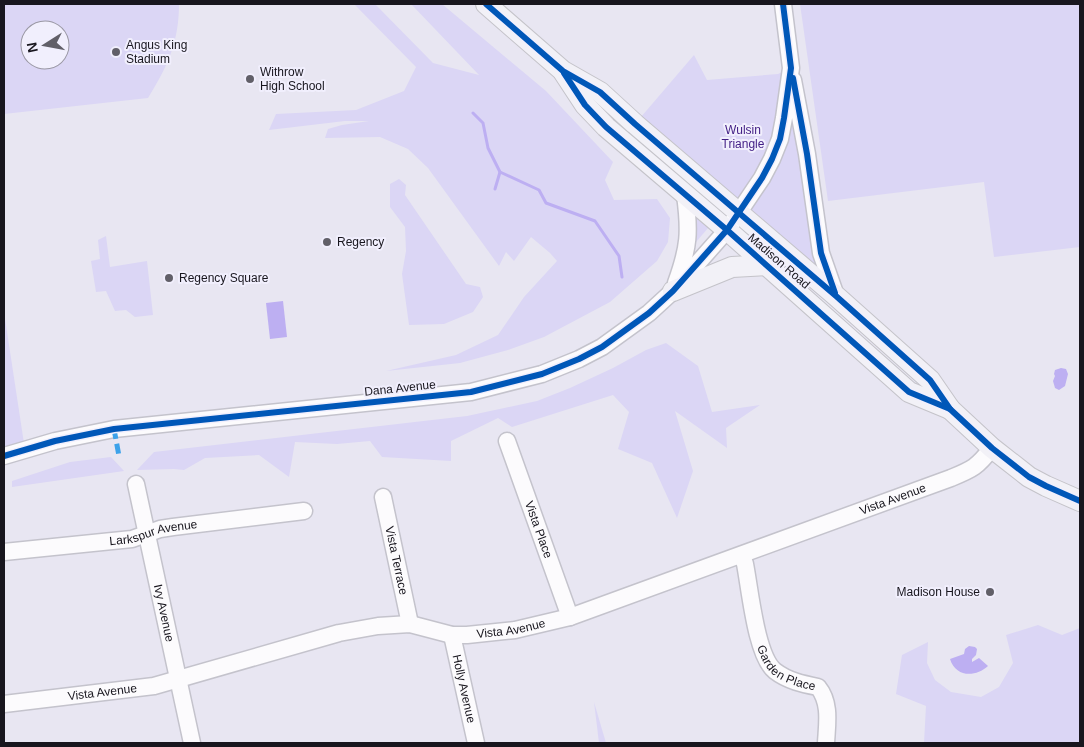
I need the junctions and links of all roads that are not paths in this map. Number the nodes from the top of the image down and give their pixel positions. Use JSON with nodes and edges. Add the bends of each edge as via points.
{"nodes":[{"id":1,"x":486,"y":4,"type":"edge"},
{"id":2,"x":783,"y":4,"type":"edge"},
{"id":3,"x":791,"y":68,"type":"junction"},
{"id":4,"x":563,"y":71,"type":"junction"},
{"id":5,"x":685,"y":195,"type":"junction"},
{"id":6,"x":739,"y":212,"type":"junction"},
{"id":7,"x":727,"y":230,"type":"junction"},
{"id":8,"x":767,"y":265,"type":"junction"},
{"id":9,"x":673,"y":291,"type":"junction"},
{"id":10,"x":836,"y":296,"type":"junction"},
{"id":11,"x":866,"y":322,"type":"junction"},
{"id":12,"x":950,"y":409,"type":"junction"},
{"id":13,"x":507,"y":441,"type":"dead end"},
{"id":14,"x":992,"y":448,"type":"junction"},
{"id":15,"x":4,"y":456,"type":"edge"},
{"id":16,"x":136,"y":484,"type":"dead end"},
{"id":17,"x":383,"y":497,"type":"dead end"},
{"id":18,"x":1080,"y":501,"type":"edge"},
{"id":19,"x":304,"y":511,"type":"dead end"},
{"id":20,"x":146,"y":534,"type":"junction"},
{"id":21,"x":4,"y":552,"type":"edge"},
{"id":22,"x":742,"y":555,"type":"junction"},
{"id":23,"x":570,"y":617,"type":"junction"},
{"id":24,"x":410,"y":624,"type":"junction"},
{"id":25,"x":452,"y":635,"type":"junction"},
{"id":26,"x":178,"y":681,"type":"junction"},
{"id":27,"x":4,"y":704,"type":"edge"},
{"id":28,"x":192,"y":743,"type":"edge"},
{"id":29,"x":476,"y":743,"type":"edge"},
{"id":30,"x":826,"y":743,"type":"edge"}],
"edges":[{"from":1,"to":4,"type":"main road","name":"Madison Road"},
{"from":2,"to":3,"type":"street"},
{"from":3,"to":6,"type":"street","name":"Dana Avenue","via":[[775,153]]},
{"from":3,"to":10,"type":"street","via":[[821,253]]},
{"from":4,"to":5,"type":"main road","name":"Madison Road","via":[[585,105]]},
{"from":4,"to":6,"type":"main road","name":"Madison Road","via":[[600,92]]},
{"from":5,"to":7,"type":"main road","name":"Madison Road"},
{"from":5,"to":9,"type":"street","via":[[689,228],[686,255]]},
{"from":6,"to":7,"type":"street","name":"Dana Avenue"},
{"from":6,"to":10,"type":"main road","name":"Madison Road"},
{"from":7,"to":8,"type":"main road","name":"Madison Road"},
{"from":7,"to":9,"type":"street","name":"Dana Avenue"},
{"from":7,"to":11,"type":"main road","via":[[739,230],[805,286]]},
{"from":8,"to":9,"type":"main road","via":[[732,267]]},
{"from":8,"to":12,"type":"main road","name":"Madison Road","via":[[909,392]]},
{"from":9,"to":15,"type":"street","name":"Dana Avenue","via":[[627,330],[579,359],[542,374],[471,392],[114,429]]},
{"from":10,"to":11,"type":"main road","name":"Madison Road"},
{"from":11,"to":12,"type":"main road","name":"Madison Road","via":[[930,380]]},
{"from":12,"to":14,"type":"main road","name":"Madison Road"},
{"from":13,"to":23,"type":"street","name":"Vista Place"},
{"from":14,"to":18,"type":"main road","name":"Madison Road","via":[[1029,477]]},
{"from":14,"to":22,"type":"street","name":"Vista Avenue","via":[[980,464],[965,472]]},
{"from":16,"to":20,"type":"street","name":"Ivy Avenue"},
{"from":17,"to":24,"type":"street","name":"Vista Terrace"},
{"from":19,"to":20,"type":"street","name":"Larkspur Avenue","via":[[173,527]]},
{"from":20,"to":21,"type":"street","name":"Larkspur Avenue","via":[[132,539]]},
{"from":20,"to":26,"type":"street","name":"Ivy Avenue"},
{"from":22,"to":23,"type":"street","name":"Vista Avenue"},
{"from":22,"to":30,"type":"street","name":"Garden Place","via":[[760,646],[766,660],[780,674],[818,687],[824,694]]},
{"from":23,"to":25,"type":"street","name":"Vista Avenue","via":[[515,630]]},
{"from":24,"to":25,"type":"street","name":"Vista Avenue"},
{"from":24,"to":26,"type":"street","name":"Vista Avenue","via":[[339,633]]},
{"from":25,"to":29,"type":"street","name":"Holly Avenue"},
{"from":26,"to":27,"type":"street","name":"Vista Avenue"},
{"from":26,"to":28,"type":"street","name":"Ivy Avenue"}]}
